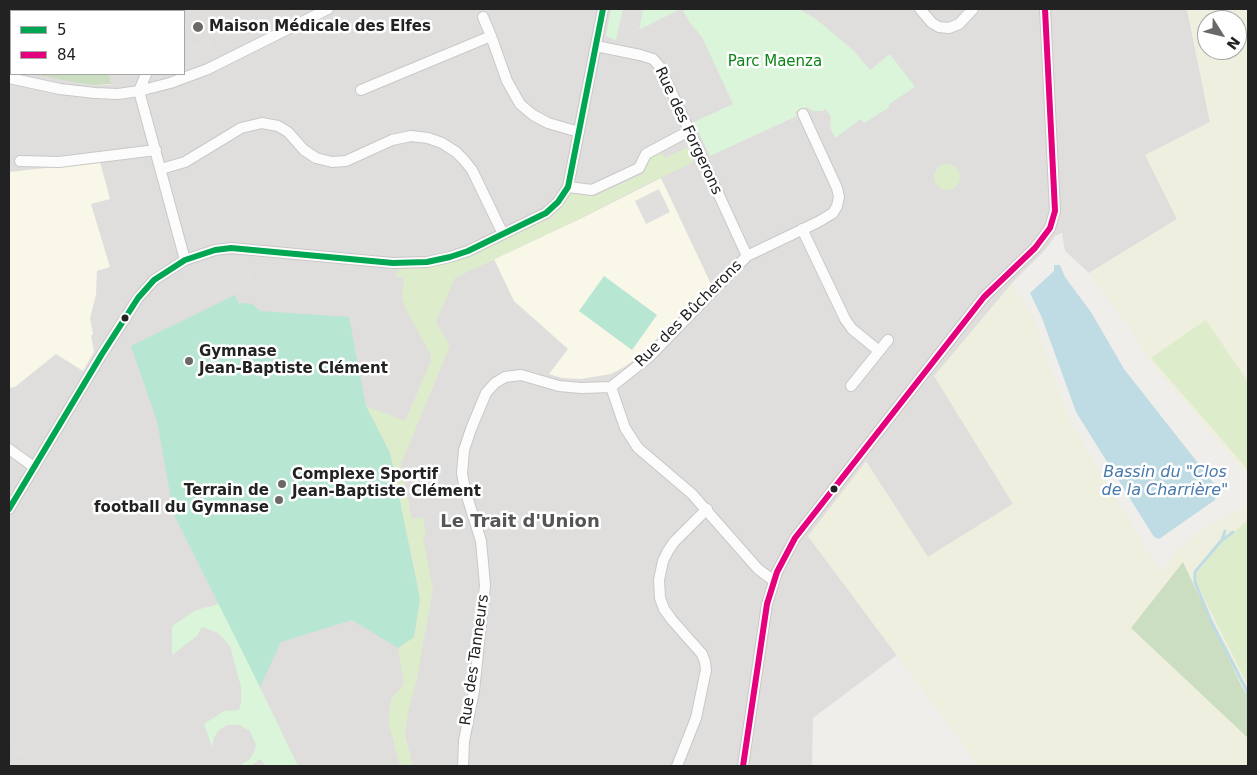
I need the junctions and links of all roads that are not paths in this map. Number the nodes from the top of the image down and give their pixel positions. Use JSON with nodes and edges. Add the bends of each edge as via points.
{"nodes":[{"id":1,"x":328,"y":9,"type":"edge"},
{"id":2,"x":603,"y":9,"type":"edge"},
{"id":3,"x":920,"y":9,"type":"edge"},
{"id":4,"x":973,"y":9,"type":"edge"},
{"id":5,"x":1044,"y":9,"type":"edge"},
{"id":6,"x":483,"y":17,"type":"dead end"},
{"id":7,"x":491,"y":36,"type":"junction"},
{"id":8,"x":596,"y":46,"type":"junction"},
{"id":9,"x":146,"y":75,"type":"edge"},
{"id":10,"x":9,"y":78,"type":"edge"},
{"id":11,"x":361,"y":90,"type":"dead end"},
{"id":12,"x":139,"y":92,"type":"junction"},
{"id":13,"x":803,"y":114,"type":"dead end"},
{"id":14,"x":689,"y":131,"type":"junction"},
{"id":15,"x":579,"y":132,"type":"junction"},
{"id":16,"x":156,"y":150,"type":"junction"},
{"id":17,"x":20,"y":161,"type":"dead end"},
{"id":18,"x":161,"y":169,"type":"junction"},
{"id":19,"x":568,"y":187,"type":"junction"},
{"id":20,"x":802,"y":230,"type":"junction"},
{"id":21,"x":503,"y":234,"type":"junction"},
{"id":22,"x":747,"y":256,"type":"junction"},
{"id":23,"x":185,"y":260,"type":"junction"},
{"id":24,"x":888,"y":340,"type":"dead end"},
{"id":25,"x":879,"y":351,"type":"junction"},
{"id":26,"x":851,"y":386,"type":"dead end"},
{"id":27,"x":611,"y":387,"type":"junction"},
{"id":28,"x":9,"y":449,"type":"edge"},
{"id":29,"x":34,"y":467,"type":"junction"},
{"id":30,"x":9,"y":509,"type":"edge"},
{"id":31,"x":707,"y":509,"type":"junction"},
{"id":32,"x":774,"y":581,"type":"junction"},
{"id":33,"x":463,"y":766,"type":"edge"},
{"id":34,"x":676,"y":766,"type":"edge"},
{"id":35,"x":743,"y":766,"type":"edge"}],
"edges":[{"from":1,"to":12,"type":"street","via":[[208,69]]},
{"from":2,"to":8,"type":"street"},
{"from":3,"to":4,"type":"street","via":[[932,23],[949,28],[959,24]]},
{"from":5,"to":32,"type":"street","via":[[1055,211],[1050,228],[1035,248],[984,297],[875,435],[795,538]]},
{"from":6,"to":7,"type":"street"},
{"from":7,"to":11,"type":"street"},
{"from":7,"to":15,"type":"street","via":[[507,81],[520,104],[548,123]]},
{"from":8,"to":14,"type":"street","name":"Rue des Forgerons","via":[[653,59],[660,67]]},
{"from":8,"to":15,"type":"street"},
{"from":9,"to":12,"type":"street"},
{"from":10,"to":12,"type":"street","via":[[95,93]]},
{"from":12,"to":16,"type":"street"},
{"from":13,"to":20,"type":"street","name":"Rue des Bûcherons","via":[[839,196],[833,213]]},
{"from":14,"to":19,"type":"street","via":[[646,154],[639,168],[592,190]]},
{"from":14,"to":22,"type":"street","name":"Rue des Forgerons"},
{"from":15,"to":19,"type":"street"},
{"from":16,"to":17,"type":"street","via":[[59,162]]},
{"from":16,"to":18,"type":"street"},
{"from":18,"to":21,"type":"street","via":[[185,162],[241,128],[262,123],[278,126],[316,158],[332,162],[346,161],[392,140],[411,136],[428,138],[456,152],[472,170]]},
{"from":18,"to":23,"type":"street"},
{"from":19,"to":21,"type":"street","via":[[546,213]]},
{"from":20,"to":22,"type":"street","name":"Rue des Bûcherons"},
{"from":20,"to":25,"type":"street","via":[[845,319]]},
{"from":21,"to":23,"type":"street","via":[[468,251],[428,262],[393,263],[237,248],[215,250]]},
{"from":22,"to":27,"type":"street","name":"Rue des Bûcherons","via":[[649,357]]},
{"from":23,"to":29,"type":"street","via":[[154,280],[138,298]]},
{"from":24,"to":25,"type":"street"},
{"from":25,"to":26,"type":"street"},
{"from":27,"to":31,"type":"street","via":[[625,428],[638,448]]},
{"from":27,"to":33,"type":"street","name":"Rue des Tanneurs","via":[[559,386],[521,375],[505,377],[486,393],[471,429],[464,450],[462,473],[481,541],[485,585]]},
{"from":28,"to":29,"type":"street"},
{"from":29,"to":30,"type":"street"},
{"from":31,"to":32,"type":"street","via":[[758,569]]},
{"from":31,"to":34,"type":"street","via":[[674,542],[663,561],[659,580],[664,609],[702,654],[706,670],[696,718]]},
{"from":32,"to":35,"type":"street","via":[[763,629]]}]}
